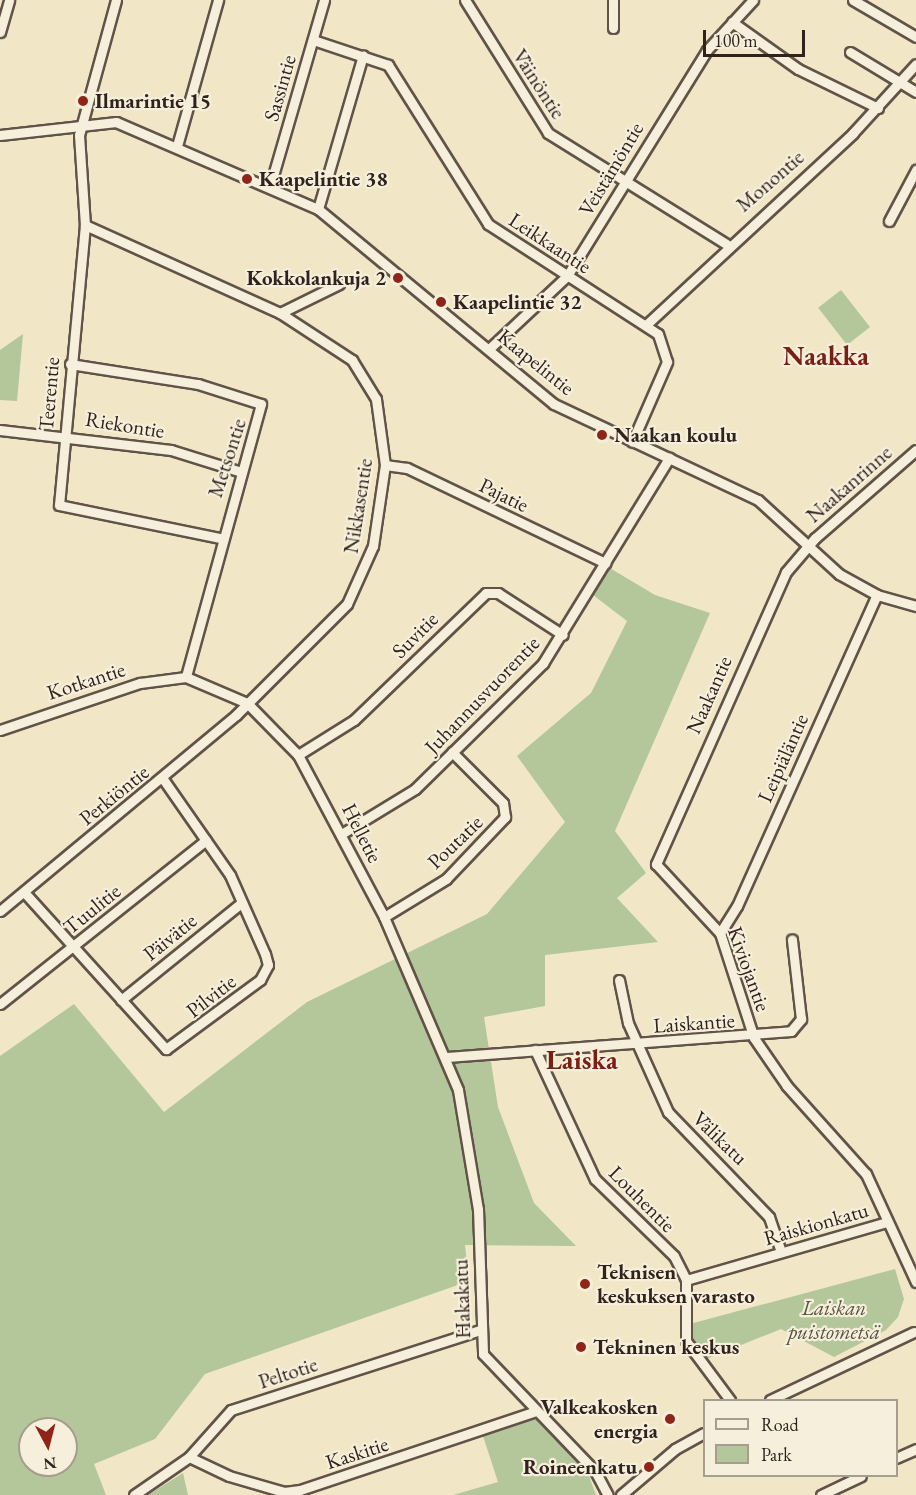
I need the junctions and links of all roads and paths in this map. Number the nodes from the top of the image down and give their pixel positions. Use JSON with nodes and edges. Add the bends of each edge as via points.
{"nodes":[{"id":1,"x":9,"y":0,"type":"edge"},
{"id":2,"x":116,"y":0,"type":"edge"},
{"id":3,"x":218,"y":0,"type":"edge"},
{"id":4,"x":324,"y":0,"type":"edge"},
{"id":5,"x":465,"y":0,"type":"edge"},
{"id":6,"x":612,"y":0,"type":"edge"},
{"id":7,"x":753,"y":0,"type":"edge"},
{"id":8,"x":853,"y":0,"type":"edge"},
{"id":9,"x":732,"y":22,"type":"junction"},
{"id":10,"x":613,"y":28,"type":"dead end"},
{"id":11,"x":0,"y":32,"type":"edge"},
{"id":12,"x":916,"y":37,"type":"edge"},
{"id":13,"x":313,"y":40,"type":"junction"},
{"id":14,"x":850,"y":52,"type":"dead end"},
{"id":15,"x":363,"y":55,"type":"junction"},
{"id":16,"x":916,"y":64,"type":"edge"},
{"id":17,"x":903,"y":81,"type":"junction"},
{"id":18,"x":916,"y":92,"type":"edge"},
{"id":19,"x":878,"y":108,"type":"junction"},
{"id":20,"x":82,"y":124,"type":"junction"},
{"id":21,"x":0,"y":135,"type":"edge"},
{"id":22,"x":177,"y":146,"type":"junction"},
{"id":23,"x":916,"y":170,"type":"edge"},
{"id":24,"x":625,"y":182,"type":"junction"},
{"id":25,"x":270,"y":186,"type":"junction"},
{"id":26,"x":318,"y":209,"type":"junction"},
{"id":27,"x":889,"y":221,"type":"dead end"},
{"id":28,"x":85,"y":225,"type":"junction"},
{"id":29,"x":726,"y":244,"type":"junction"},
{"id":30,"x":567,"y":276,"type":"junction"},
{"id":31,"x":339,"y":284,"type":"dead end"},
{"id":32,"x":280,"y":313,"type":"junction"},
{"id":33,"x":647,"y":324,"type":"junction"},
{"id":34,"x":490,"y":348,"type":"junction"},
{"id":35,"x":70,"y":364,"type":"junction"},
{"id":36,"x":0,"y":430,"type":"edge"},
{"id":37,"x":64,"y":434,"type":"junction"},
{"id":38,"x":632,"y":442,"type":"junction"},
{"id":39,"x":916,"y":450,"type":"edge"},
{"id":40,"x":669,"y":458,"type":"junction"},
{"id":41,"x":385,"y":465,"type":"junction"},
{"id":42,"x":241,"y":472,"type":"junction"},
{"id":43,"x":220,"y":538,"type":"junction"},
{"id":44,"x":806,"y":547,"type":"junction"},
{"id":45,"x":605,"y":563,"type":"junction"},
{"id":46,"x":877,"y":595,"type":"junction"},
{"id":47,"x":916,"y":606,"type":"edge"},
{"id":48,"x":563,"y":635,"type":"junction"},
{"id":49,"x":186,"y":677,"type":"junction"},
{"id":50,"x":247,"y":704,"type":"junction"},
{"id":51,"x":0,"y":730,"type":"edge"},
{"id":52,"x":452,"y":752,"type":"junction"},
{"id":53,"x":298,"y":755,"type":"junction"},
{"id":54,"x":163,"y":779,"type":"junction"},
{"id":55,"x":343,"y":833,"type":"junction"},
{"id":56,"x":206,"y":840,"type":"junction"},
{"id":57,"x":656,"y":864,"type":"joint"},
{"id":58,"x":24,"y":892,"type":"junction"},
{"id":59,"x":241,"y":903,"type":"junction"},
{"id":60,"x":0,"y":910,"type":"edge"},
{"id":61,"x":384,"y":917,"type":"junction"},
{"id":62,"x":720,"y":933,"type":"junction"},
{"id":63,"x":792,"y":940,"type":"dead end"},
{"id":64,"x":73,"y":948,"type":"junction"},
{"id":65,"x":619,"y":980,"type":"dead end"},
{"id":66,"x":121,"y":1000,"type":"junction"},
{"id":67,"x":0,"y":1004,"type":"edge"},
{"id":68,"x":754,"y":1038,"type":"junction"},
{"id":69,"x":639,"y":1045,"type":"junction"},
{"id":70,"x":535,"y":1050,"type":"junction"},
{"id":71,"x":447,"y":1057,"type":"junction"},
{"id":72,"x":887,"y":1222,"type":"junction"},
{"id":73,"x":781,"y":1252,"type":"junction"},
{"id":74,"x":686,"y":1280,"type":"junction"},
{"id":75,"x":916,"y":1282,"type":"edge"},
{"id":76,"x":480,"y":1330,"type":"junction"},
{"id":77,"x":916,"y":1331,"type":"edge"},
{"id":78,"x":729,"y":1399,"type":"edge"},
{"id":79,"x":774,"y":1399,"type":"edge"},
{"id":80,"x":536,"y":1411,"type":"junction"},
{"id":81,"x":703,"y":1434,"type":"edge"},
{"id":82,"x":916,"y":1449,"type":"edge"},
{"id":83,"x":189,"y":1456,"type":"junction"},
{"id":84,"x":898,"y":1458,"type":"edge"},
{"id":85,"x":859,"y":1477,"type":"edge"},
{"id":86,"x":134,"y":1495,"type":"edge"},
{"id":87,"x":608,"y":1495,"type":"edge"},
{"id":88,"x":621,"y":1495,"type":"edge"},
{"id":89,"x":821,"y":1495,"type":"edge"}],
"edges":[{"from":1,"to":11,"type":"street"},
{"from":2,"to":20,"type":"street","name":"Teerentie"},
{"from":3,"to":22,"type":"street"},
{"from":4,"to":13,"type":"street","name":"Sassintie"},
{"from":5,"to":24,"type":"street","name":"Väinöntie","via":[[548,133]]},
{"from":6,"to":10,"type":"street"},
{"from":7,"to":9,"type":"street","name":"Veistämöntie"},
{"from":8,"to":12,"type":"street"},
{"from":9,"to":19,"type":"street","via":[[798,69]]},
{"from":9,"to":24,"type":"street","name":"Veistämöntie","via":[[707,50]]},
{"from":13,"to":15,"type":"street","name":"Leikkaantie"},
{"from":13,"to":25,"type":"street","name":"Sassintie"},
{"from":14,"to":17,"type":"street"},
{"from":15,"to":26,"type":"street"},
{"from":15,"to":30,"type":"street","name":"Leikkaantie","via":[[388,65],[400,81],[488,224]]},
{"from":16,"to":17,"type":"street","name":"Monontie"},
{"from":17,"to":18,"type":"street"},
{"from":17,"to":19,"type":"street","name":"Monontie"},
{"from":19,"to":29,"type":"street","name":"Monontie"},
{"from":20,"to":21,"type":"street","name":"Kaapelintie"},
{"from":20,"to":22,"type":"street","name":"Kaapelintie","via":[[116,122]]},
{"from":20,"to":28,"type":"street","name":"Teerentie"},
{"from":22,"to":25,"type":"street","name":"Kaapelintie"},
{"from":23,"to":27,"type":"street"},
{"from":24,"to":29,"type":"street","name":"Väinöntie"},
{"from":24,"to":30,"type":"street","name":"Veistämöntie"},
{"from":25,"to":26,"type":"street","name":"Kaapelintie"},
{"from":26,"to":34,"type":"street","name":"Kaapelintie"},
{"from":28,"to":32,"type":"street","name":"Nikkasentie"},
{"from":28,"to":35,"type":"street","name":"Teerentie"},
{"from":29,"to":33,"type":"street","name":"Monontie"},
{"from":30,"to":33,"type":"street","name":"Leikkaantie"},
{"from":30,"to":34,"type":"street","name":"Veistämöntie"},
{"from":31,"to":32,"type":"street"},
{"from":32,"to":41,"type":"street","name":"Nikkasentie","via":[[336,348],[364,375],[383,423]]},
{"from":33,"to":38,"type":"street","name":"Leikkaantie","via":[[658,334],[667,362]]},
{"from":34,"to":38,"type":"street","name":"Kaapelintie","via":[[554,404]]},
{"from":35,"to":37,"type":"street","name":"Teerentie"},
{"from":35,"to":42,"type":"street","name":"Metsontie","via":[[198,384],[261,404]]},
{"from":36,"to":37,"type":"street","name":"Riekontie"},
{"from":37,"to":42,"type":"street","name":"Riekontie","via":[[171,450]]},
{"from":37,"to":43,"type":"street","name":"Teerentie","via":[[59,505]]},
{"from":38,"to":40,"type":"street","name":"Kaapelintie"},
{"from":39,"to":44,"type":"street","name":"Naakanrinne"},
{"from":40,"to":44,"type":"street","name":"Kaapelintie","via":[[758,500]]},
{"from":40,"to":45,"type":"street","name":"Juhannusvuorentie"},
{"from":41,"to":45,"type":"street","name":"Pajatie","via":[[407,468]]},
{"from":41,"to":50,"type":"street","name":"Nikkasentie","via":[[365,573],[333,620]]},
{"from":42,"to":43,"type":"street","name":"Metsontie"},
{"from":43,"to":49,"type":"street","name":"Metsontie"},
{"from":44,"to":46,"type":"street","name":"Kaapelintie"},
{"from":44,"to":57,"type":"street","name":"Naakantie","via":[[786,572],[759,628]]},
{"from":45,"to":48,"type":"street","name":"Juhannusvuorentie"},
{"from":46,"to":47,"type":"street","name":"Kaapelintie"},
{"from":46,"to":62,"type":"street","name":"Leipiäläntie","via":[[737,906]]},
{"from":48,"to":52,"type":"street","name":"Juhannusvuorentie","via":[[543,663]]},
{"from":48,"to":53,"type":"street","name":"Suvitie","via":[[498,593],[486,593],[354,720]]},
{"from":49,"to":50,"type":"street","name":"Helletie"},
{"from":49,"to":51,"type":"street","name":"Kotkantie","via":[[140,683]]},
{"from":50,"to":53,"type":"street","name":"Helletie"},
{"from":50,"to":54,"type":"street","name":"Perkiöntie"},
{"from":52,"to":55,"type":"street","name":"Juhannusvuorentie","via":[[394,805]]},
{"from":52,"to":61,"type":"street","name":"Poutatie","via":[[503,803],[505,818],[446,879]]},
{"from":53,"to":55,"type":"street","name":"Helletie"},
{"from":54,"to":56,"type":"street","name":"Pilvitie"},
{"from":54,"to":58,"type":"street","name":"Perkiöntie"},
{"from":55,"to":61,"type":"street","name":"Helletie"},
{"from":56,"to":59,"type":"street","name":"Pilvitie"},
{"from":56,"to":64,"type":"street","name":"Tuulitie"},
{"from":57,"to":62,"type":"street","name":"Kiviojantie"},
{"from":58,"to":60,"type":"street","name":"Perkiöntie"},
{"from":58,"to":64,"type":"street","name":"Pilvitie"},
{"from":59,"to":66,"type":"street","name":"Päivätie"},
{"from":59,"to":66,"type":"street","name":"Pilvitie","via":[[268,965],[260,980],[166,1049]]},
{"from":61,"to":71,"type":"street","name":"Helletie"},
{"from":62,"to":68,"type":"street","name":"Kiviojantie"},
{"from":63,"to":68,"type":"street","via":[[801,1019],[791,1031]]},
{"from":64,"to":66,"type":"street","name":"Pilvitie"},
{"from":64,"to":67,"type":"street","name":"Tuulitie"},
{"from":65,"to":69,"type":"street","name":"Välikatu"},
{"from":68,"to":69,"type":"street","name":"Laiskantie"},
{"from":68,"to":72,"type":"street","name":"Laiskantie","via":[[787,1086],[866,1174]]},
{"from":69,"to":70,"type":"street","name":"Laiskantie"},
{"from":69,"to":73,"type":"street","name":"Välikatu","via":[[668,1112],[769,1217]]},
{"from":70,"to":71,"type":"street","name":"Laiskantie"},
{"from":70,"to":74,"type":"street","name":"Louhentie","via":[[596,1179],[674,1256]]},
{"from":71,"to":76,"type":"street","name":"Hakakatu","via":[[475,1187]]},
{"from":72,"to":73,"type":"street","name":"Raiskionkatu"},
{"from":72,"to":75,"type":"street","name":"Laiskantie"},
{"from":73,"to":74,"type":"street","name":"Raiskionkatu"},
{"from":74,"to":78,"type":"street","name":"Louhentie","via":[[686,1341]]},
{"from":76,"to":80,"type":"street","name":"Hakakatu","via":[[486,1361]]},
{"from":76,"to":83,"type":"street","name":"Peltotie","via":[[231,1410]]},
{"from":77,"to":79,"type":"street"},
{"from":80,"to":83,"type":"street","name":"Kaskitie","via":[[300,1490],[284,1492],[240,1479]]},
{"from":80,"to":87,"type":"street","name":"Hakakatu","via":[[595,1471]]},
{"from":81,"to":88,"type":"street","via":[[675,1449]]},
{"from":82,"to":84,"type":"street"},
{"from":83,"to":86,"type":"street","name":"Peltotie"},
{"from":85,"to":89,"type":"street"}]}
